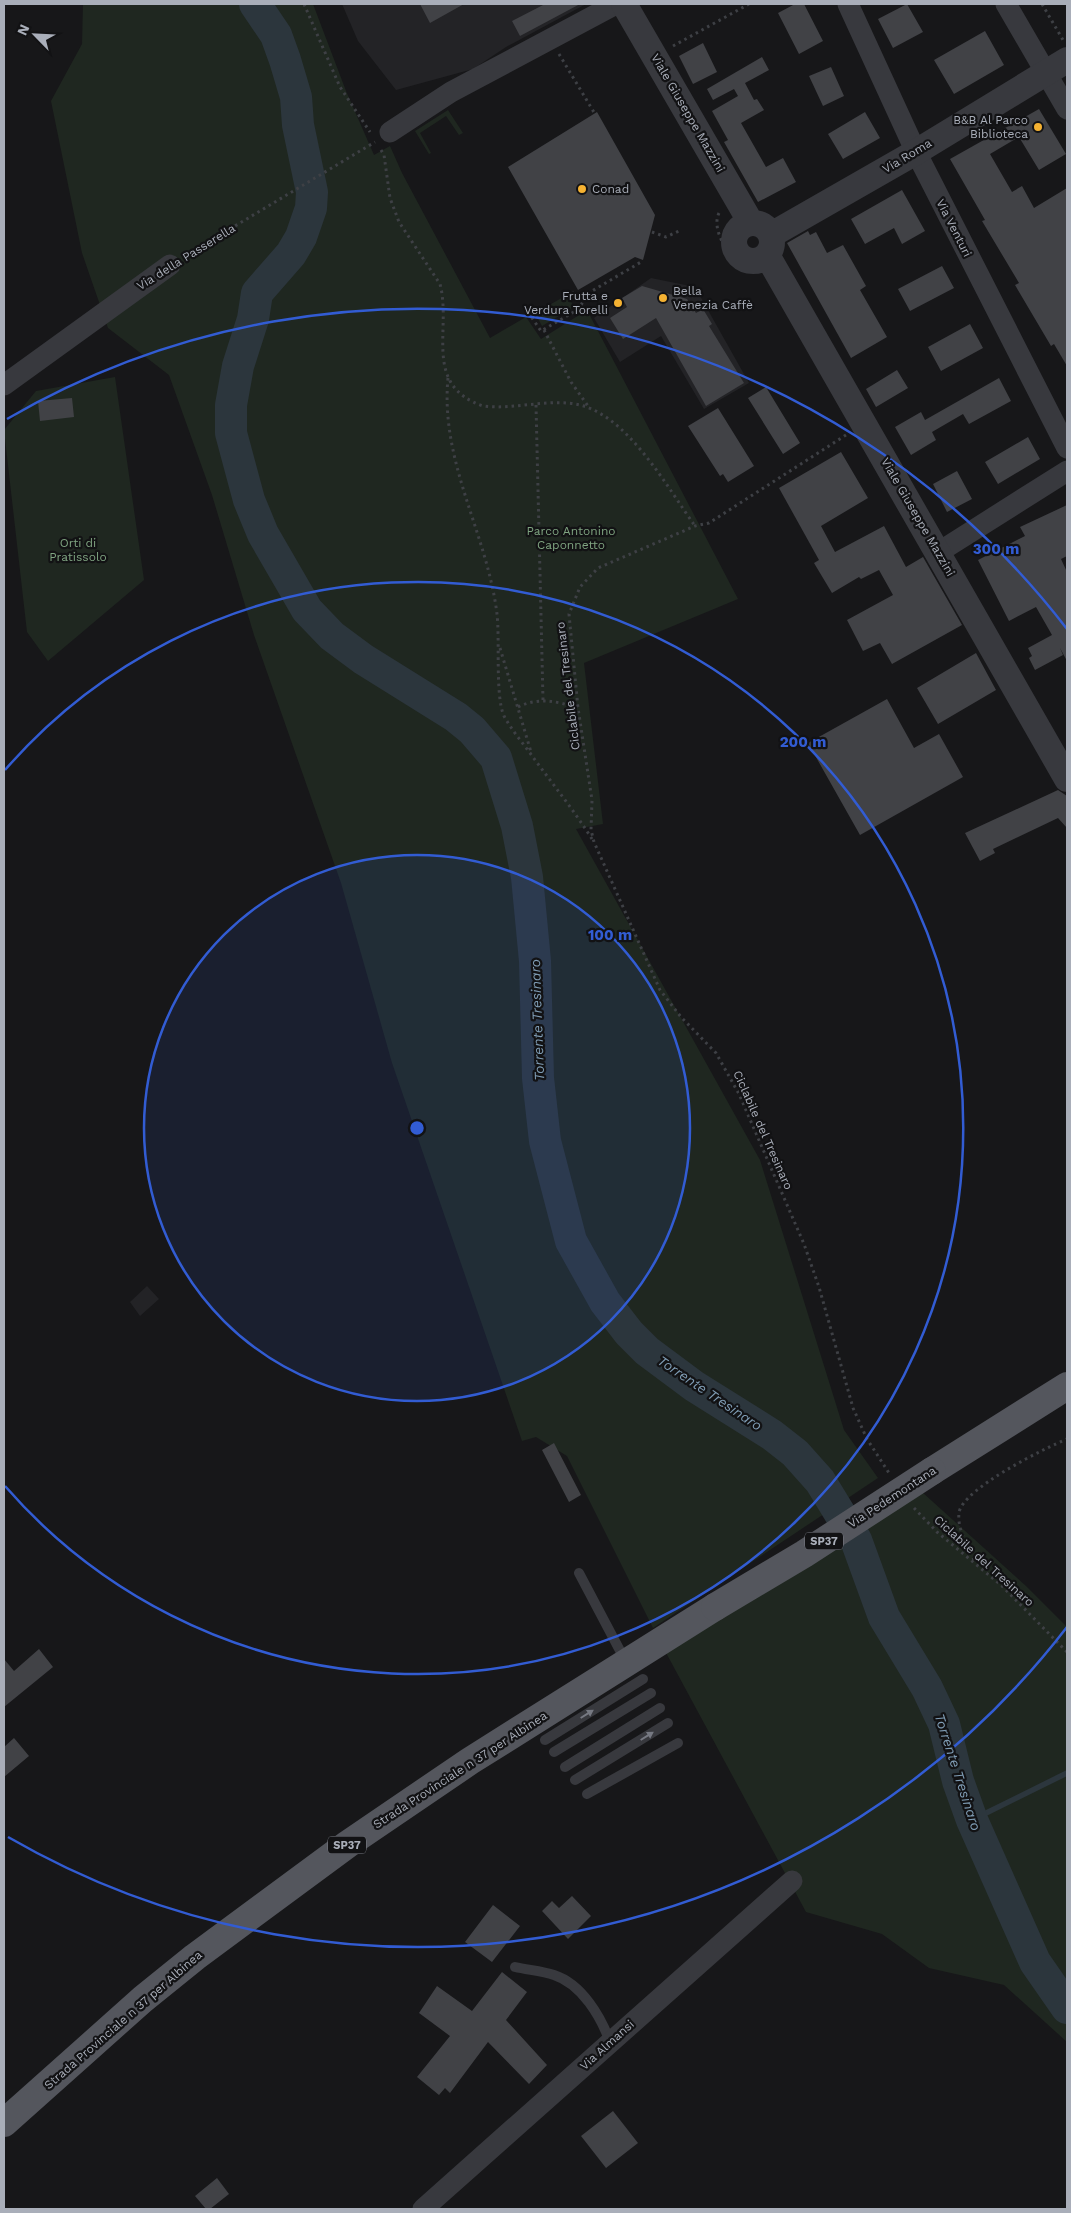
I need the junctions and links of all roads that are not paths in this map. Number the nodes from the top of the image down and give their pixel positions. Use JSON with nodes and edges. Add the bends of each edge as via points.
{"nodes":[{"id":1,"x":616,"y":4,"type":"edge"},
{"id":2,"x":624,"y":4,"type":"edge"},
{"id":3,"x":848,"y":4,"type":"edge"},
{"id":4,"x":1006,"y":4,"type":"edge"},
{"id":5,"x":1067,"y":60,"type":"edge"},
{"id":6,"x":1045,"y":73,"type":"junction"},
{"id":7,"x":1067,"y":110,"type":"edge"},
{"id":8,"x":383,"y":137,"type":"road end"},
{"id":9,"x":916,"y":152,"type":"junction"},
{"id":10,"x":763,"y":238,"type":"junction"},
{"id":11,"x":170,"y":265,"type":"road end"},
{"id":12,"x":4,"y":385,"type":"edge"},
{"id":13,"x":1067,"y":448,"type":"edge"},
{"id":14,"x":1067,"y":471,"type":"edge"},
{"id":15,"x":939,"y":552,"type":"junction"},
{"id":16,"x":1067,"y":778,"type":"edge"},
{"id":17,"x":1067,"y":1386,"type":"edge"},
{"id":18,"x":580,"y":1573,"type":"dead end"},
{"id":19,"x":715,"y":1607,"type":"joint"},
{"id":20,"x":635,"y":1671,"type":"junction"},
{"id":21,"x":651,"y":1693,"type":"dead end"},
{"id":22,"x":660,"y":1708,"type":"dead end"},
{"id":23,"x":668,"y":1723,"type":"dead end"},
{"id":24,"x":545,"y":1740,"type":"dead end"},
{"id":25,"x":678,"y":1743,"type":"dead end"},
{"id":26,"x":554,"y":1752,"type":"dead end"},
{"id":27,"x":565,"y":1768,"type":"dead end"},
{"id":28,"x":575,"y":1780,"type":"dead end"},
{"id":29,"x":587,"y":1794,"type":"dead end"},
{"id":30,"x":792,"y":1881,"type":"dead end"},
{"id":31,"x":515,"y":1967,"type":"dead end"},
{"id":32,"x":610,"y":2042,"type":"junction"},
{"id":33,"x":5,"y":2123,"type":"edge"},
{"id":34,"x":423,"y":2209,"type":"edge"}],
"edges":[{"from":1,"to":8,"type":"street","via":[[451,92]]},
{"from":2,"to":10,"type":"street","name":"Viale Giuseppe Mazzini"},
{"from":3,"to":9,"type":"street","name":"Via Venturi"},
{"from":4,"to":6,"type":"street"},
{"from":5,"to":6,"type":"street","name":"Via Roma"},
{"from":6,"to":7,"type":"street"},
{"from":6,"to":9,"type":"street","name":"Via Roma"},
{"from":9,"to":10,"type":"street","name":"Via Roma"},
{"from":9,"to":13,"type":"street","name":"Via Venturi"},
{"from":10,"to":15,"type":"street","name":"Viale Giuseppe Mazzini"},
{"from":11,"to":12,"type":"street","name":"Via della Passerella"},
{"from":14,"to":15,"type":"street"},
{"from":15,"to":16,"type":"street","name":"Viale Giuseppe Mazzini"},
{"from":17,"to":19,"type":"main road","name":"Via Pedemontana","number":"SP37","bridge":true},
{"from":18,"to":20,"type":"lane"},
{"from":19,"to":20,"type":"main road","name":"Strada Provinciale n 37 per Albinea","number":"SP37"},
{"from":24,"to":20,"type":"lane","one_way":true},
{"from":20,"to":33,"type":"main road","name":"Strada Provinciale n 37 per Albinea","number":"SP37","via":[[462,1766],[348,1844],[143,1999]]},
{"from":21,"to":26,"type":"lane"},
{"from":22,"to":27,"type":"lane"},
{"from":28,"to":23,"type":"lane","one_way":true},
{"from":25,"to":29,"type":"lane"},
{"from":30,"to":32,"type":"street","name":"Via Almansi"},
{"from":31,"to":32,"type":"lane","via":[[555,1976],[572,1986],[602,2021]]},
{"from":32,"to":34,"type":"street","name":"Via Almansi"}]}
